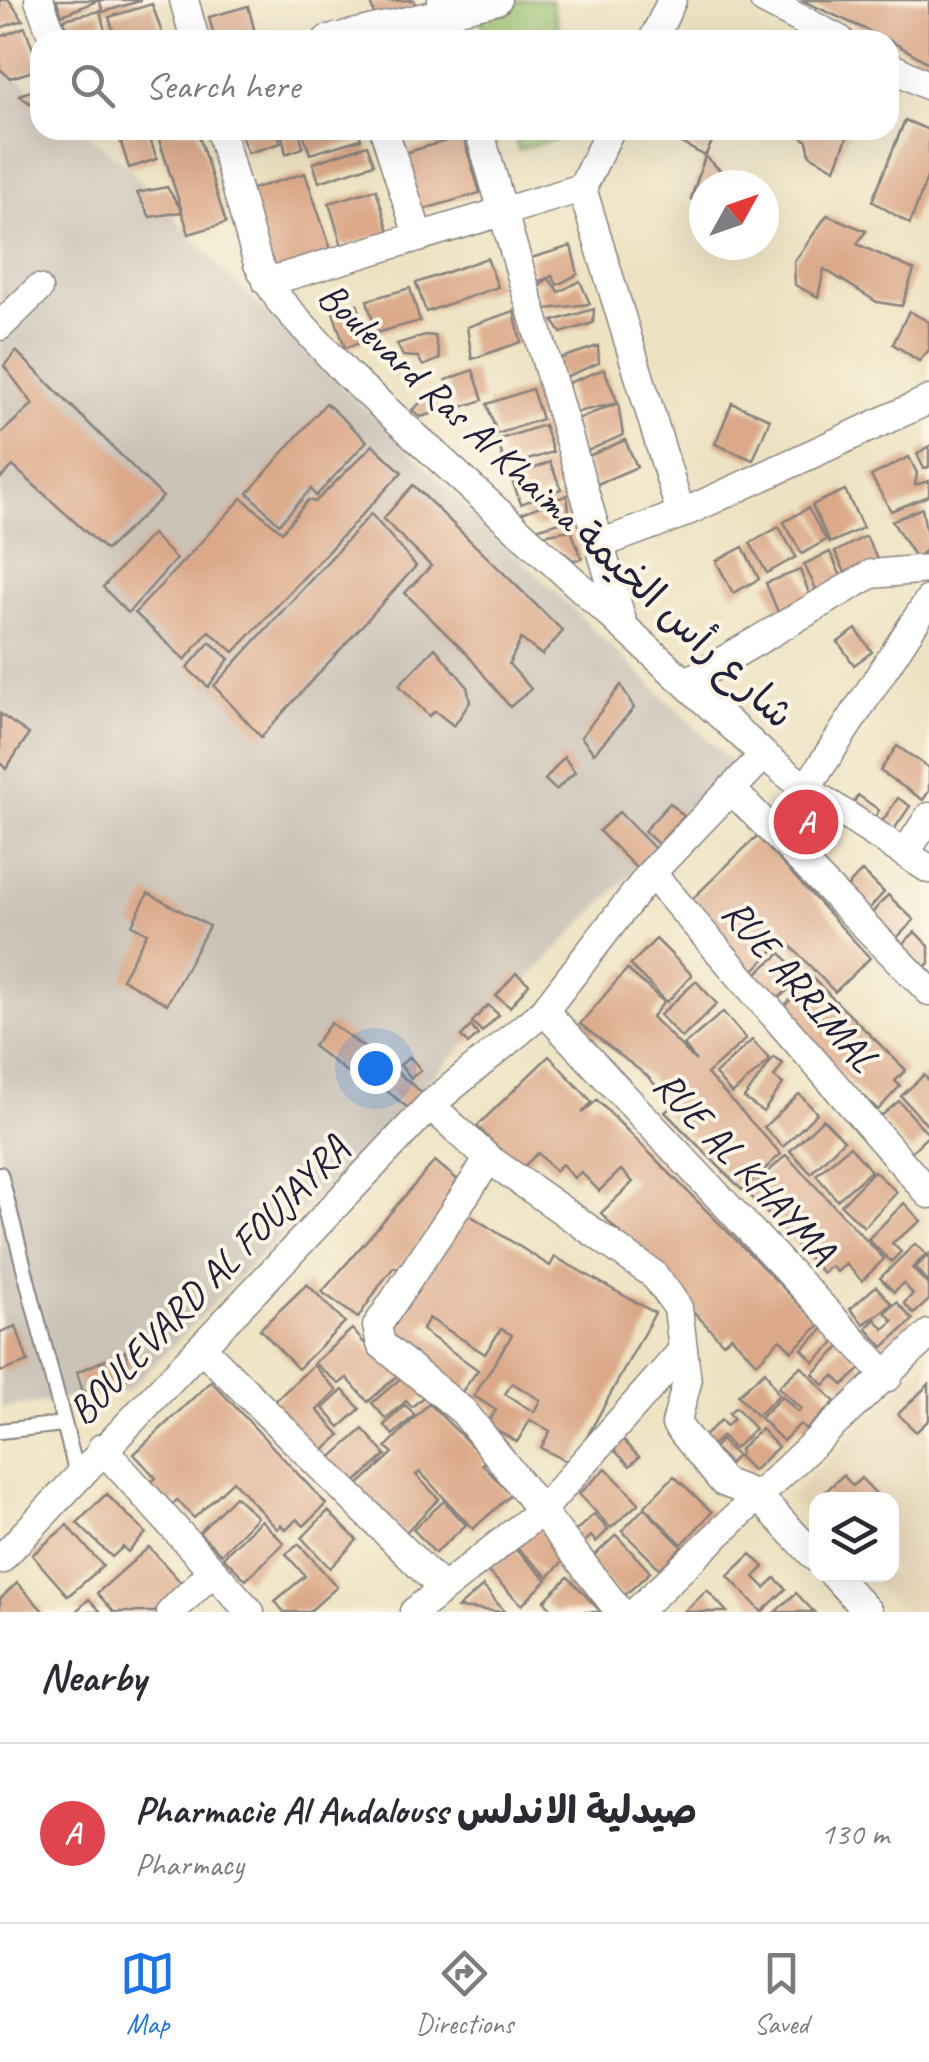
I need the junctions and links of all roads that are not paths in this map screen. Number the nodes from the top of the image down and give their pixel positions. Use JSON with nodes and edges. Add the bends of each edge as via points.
{"nodes":[{"id":1,"x":39,"y":0,"type":"edge"},
{"id":2,"x":184,"y":0,"type":"edge"},
{"id":3,"x":497,"y":0,"type":"edge"},
{"id":4,"x":672,"y":0,"type":"edge"},
{"id":5,"x":764,"y":0,"type":"edge"},
{"id":6,"x":443,"y":5,"type":"edge"},
{"id":7,"x":50,"y":30,"type":"edge"},
{"id":8,"x":192,"y":30,"type":"edge"},
{"id":9,"x":369,"y":30,"type":"edge"},
{"id":10,"x":450,"y":30,"type":"edge"},
{"id":11,"x":658,"y":30,"type":"edge"},
{"id":12,"x":821,"y":30,"type":"edge"},
{"id":13,"x":899,"y":71,"type":"edge"},
{"id":14,"x":929,"y":86,"type":"edge"},
{"id":15,"x":223,"y":140,"type":"edge"},
{"id":16,"x":392,"y":140,"type":"edge"},
{"id":17,"x":483,"y":140,"type":"edge"},
{"id":18,"x":605,"y":140,"type":"edge"},
{"id":19,"x":582,"y":188,"type":"junction"},
{"id":20,"x":503,"y":212,"type":"junction"},
{"id":21,"x":419,"y":238,"type":"junction"},
{"id":22,"x":267,"y":282,"type":"junction"},
{"id":23,"x":38,"y":290,"type":"dead end"},
{"id":24,"x":0,"y":326,"type":"edge"},
{"id":25,"x":929,"y":400,"type":"edge"},
{"id":26,"x":682,"y":514,"type":"junction"},
{"id":27,"x":600,"y":544,"type":"junction"},
{"id":28,"x":929,"y":569,"type":"edge"},
{"id":29,"x":929,"y":600,"type":"edge"},
{"id":30,"x":623,"y":623,"type":"junction"},
{"id":31,"x":687,"y":682,"type":"junction"},
{"id":32,"x":764,"y":754,"type":"junction"},
{"id":33,"x":731,"y":788,"type":"junction"},
{"id":34,"x":806,"y":789,"type":"junction"},
{"id":35,"x":929,"y":816,"type":"edge"},
{"id":36,"x":906,"y":852,"type":"junction"},
{"id":37,"x":929,"y":869,"type":"edge"},
{"id":38,"x":651,"y":873,"type":"junction"},
{"id":39,"x":929,"y":991,"type":"edge"},
{"id":40,"x":544,"y":1012,"type":"junction"},
{"id":41,"x":430,"y":1106,"type":"junction"},
{"id":42,"x":490,"y":1159,"type":"junction"},
{"id":43,"x":0,"y":1174,"type":"edge"},
{"id":44,"x":924,"y":1179,"type":"edge"},
{"id":45,"x":929,"y":1334,"type":"edge"},
{"id":46,"x":201,"y":1348,"type":"junction"},
{"id":47,"x":682,"y":1350,"type":"junction"},
{"id":48,"x":888,"y":1377,"type":"junction"},
{"id":49,"x":64,"y":1424,"type":"junction"},
{"id":50,"x":0,"y":1431,"type":"edge"},
{"id":51,"x":102,"y":1448,"type":"junction"},
{"id":52,"x":77,"y":1474,"type":"junction"},
{"id":53,"x":758,"y":1495,"type":"junction"},
{"id":54,"x":541,"y":1511,"type":"junction"},
{"id":55,"x":809,"y":1550,"type":"edge"},
{"id":56,"x":0,"y":1560,"type":"edge"},
{"id":57,"x":212,"y":1572,"type":"junction"},
{"id":58,"x":839,"y":1582,"type":"edge"},
{"id":59,"x":441,"y":1586,"type":"junction"},
{"id":60,"x":866,"y":1611,"type":"edge"},
{"id":61,"x":171,"y":1612,"type":"edge"},
{"id":62,"x":250,"y":1612,"type":"edge"},
{"id":63,"x":414,"y":1612,"type":"edge"},
{"id":64,"x":620,"y":1612,"type":"edge"},
{"id":65,"x":636,"y":1612,"type":"edge"}],
"edges":[{"from":1,"to":7,"type":"street"},
{"from":2,"to":8,"type":"street"},
{"from":3,"to":6,"type":"street"},
{"from":4,"to":11,"type":"street"},
{"from":5,"to":12,"type":"street"},
{"from":6,"to":9,"type":"street"},
{"from":6,"to":10,"type":"street"},
{"from":13,"to":14,"type":"street"},
{"from":15,"to":22,"type":"street","name":"Boulevard Ras Al Khaima شارع رأس الخيمة"},
{"from":16,"to":21,"type":"street"},
{"from":17,"to":20,"type":"street"},
{"from":18,"to":19,"type":"street"},
{"from":19,"to":20,"type":"street"},
{"from":19,"to":26,"type":"street"},
{"from":20,"to":21,"type":"street"},
{"from":20,"to":27,"type":"street"},
{"from":21,"to":22,"type":"street"},
{"from":22,"to":30,"type":"street","name":"Boulevard Ras Al Khaima شارع رأس الخيمة","via":[[347,374]]},
{"from":23,"to":24,"type":"street"},
{"from":25,"to":26,"type":"street"},
{"from":26,"to":27,"type":"street"},
{"from":27,"to":30,"type":"street"},
{"from":28,"to":31,"type":"street","via":[[871,574]]},
{"from":29,"to":34,"type":"street"},
{"from":30,"to":31,"type":"street","name":"Boulevard Ras Al Khaima شارع رأس الخيمة"},
{"from":31,"to":32,"type":"street","name":"Boulevard Ras Al Khaima شارع رأس الخيمة"},
{"from":32,"to":33,"type":"street","name":"BOULEVARD AL FOUJAYRA"},
{"from":32,"to":34,"type":"street","name":"Boulevard Ras Al Khaima شارع رأس الخيمة"},
{"from":33,"to":38,"type":"street","name":"BOULEVARD AL FOUJAYRA"},
{"from":33,"to":39,"type":"street"},
{"from":34,"to":36,"type":"street","name":"Boulevard Ras Al Khaima شارع رأس الخيمة"},
{"from":35,"to":36,"type":"street"},
{"from":36,"to":37,"type":"street","name":"Boulevard Ras Al Khaima شارع رأس الخيمة"},
{"from":38,"to":40,"type":"street","name":"BOULEVARD AL FOUJAYRA"},
{"from":38,"to":44,"type":"street","name":"RUE ARRIMAL"},
{"from":40,"to":41,"type":"street","name":"BOULEVARD AL FOUJAYRA"},
{"from":40,"to":48,"type":"street","name":"RUE AL KHAYMA"},
{"from":41,"to":42,"type":"street"},
{"from":41,"to":46,"type":"street","name":"BOULEVARD AL FOUJAYRA"},
{"from":42,"to":47,"type":"street","via":[[653,1274],[678,1308]]},
{"from":42,"to":54,"type":"street","via":[[377,1326],[381,1344],[464,1412]]},
{"from":43,"to":49,"type":"lane"},
{"from":45,"to":48,"type":"street"},
{"from":46,"to":51,"type":"street","name":"BOULEVARD AL FOUJAYRA"},
{"from":46,"to":59,"type":"street"},
{"from":47,"to":53,"type":"street","via":[[687,1382],[676,1424],[723,1482]]},
{"from":47,"to":54,"type":"street"},
{"from":48,"to":53,"type":"street"},
{"from":49,"to":50,"type":"lane"},
{"from":49,"to":52,"type":"lane"},
{"from":51,"to":52,"type":"street","name":"BOULEVARD AL FOUJAYRA"},
{"from":51,"to":57,"type":"street"},
{"from":52,"to":56,"type":"street","name":"BOULEVARD AL FOUJAYRA"},
{"from":53,"to":55,"type":"street"},
{"from":53,"to":65,"type":"street"},
{"from":54,"to":59,"type":"street"},
{"from":54,"to":64,"type":"street"},
{"from":57,"to":61,"type":"street"},
{"from":57,"to":62,"type":"street"},
{"from":58,"to":60,"type":"street"},
{"from":59,"to":63,"type":"street"}]}
